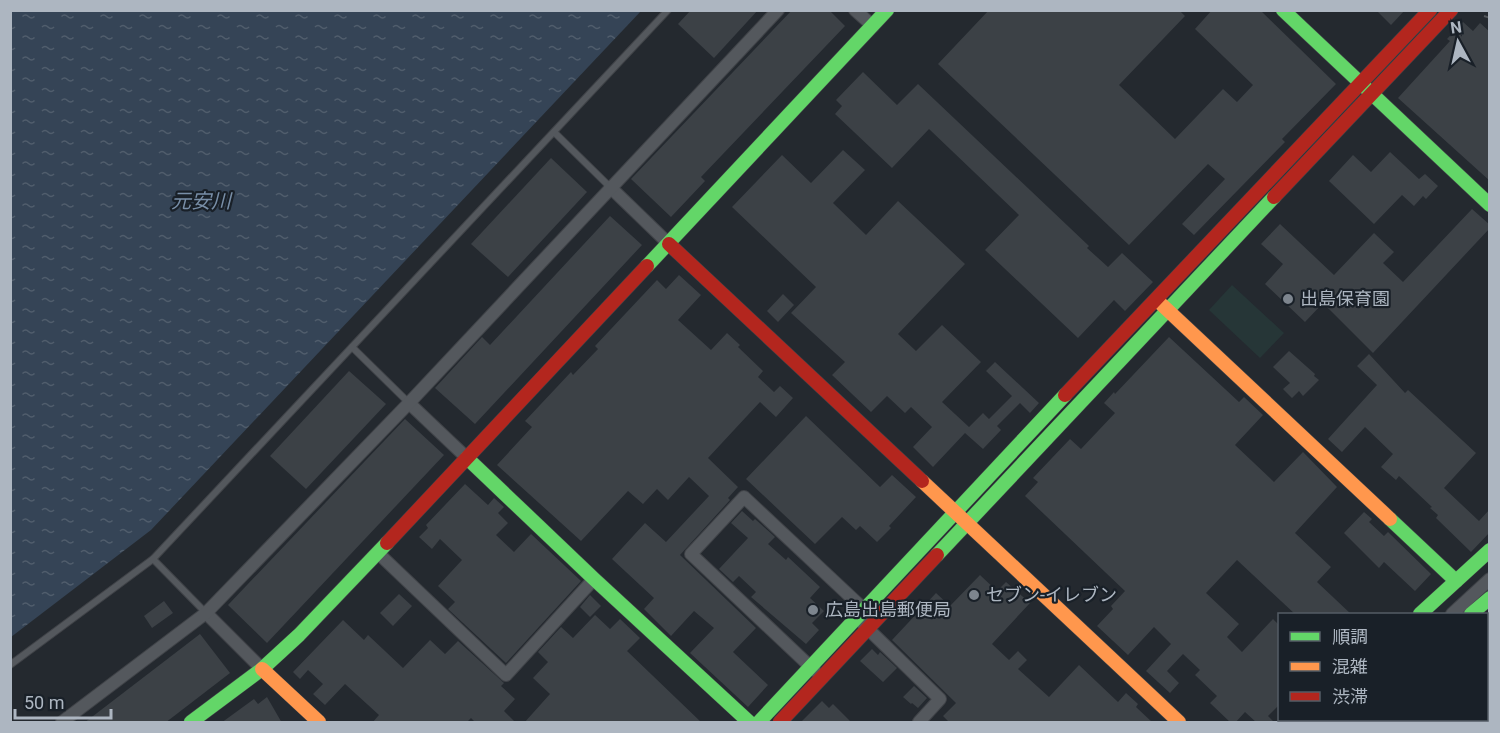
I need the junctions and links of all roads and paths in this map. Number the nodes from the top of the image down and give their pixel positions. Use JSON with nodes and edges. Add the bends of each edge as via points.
{"nodes":[{"id":1,"x":668,"y":10,"type":"edge"},
{"id":2,"x":778,"y":10,"type":"edge"},
{"id":3,"x":855,"y":10,"type":"edge"},
{"id":4,"x":888,"y":10,"type":"edge"},
{"id":5,"x":1283,"y":10,"type":"edge"},
{"id":6,"x":1430,"y":10,"type":"edge"},
{"id":7,"x":1451,"y":10,"type":"edge"},
{"id":8,"x":1484,"y":16,"type":"dead end"},
{"id":9,"x":1490,"y":18,"type":"edge"},
{"id":10,"x":873,"y":26,"type":"junction"},
{"id":11,"x":1360,"y":84,"type":"junction"},
{"id":12,"x":1372,"y":94,"type":"junction"},
{"id":13,"x":554,"y":132,"type":"junction"},
{"id":14,"x":610,"y":187,"type":"junction"},
{"id":15,"x":1490,"y":205,"type":"edge"},
{"id":16,"x":669,"y":244,"type":"junction"},
{"id":17,"x":1156,"y":299,"type":"junction"},
{"id":18,"x":1167,"y":310,"type":"junction"},
{"id":19,"x":352,"y":347,"type":"junction"},
{"id":20,"x":409,"y":403,"type":"junction"},
{"id":21,"x":467,"y":458,"type":"junction"},
{"id":22,"x":954,"y":513,"type":"junction"},
{"id":23,"x":965,"y":524,"type":"junction"},
{"id":24,"x":1490,"y":550,"type":"edge"},
{"id":25,"x":378,"y":553,"type":"junction"},
{"id":26,"x":153,"y":559,"type":"junction"},
{"id":27,"x":594,"y":579,"type":"junction"},
{"id":28,"x":1490,"y":579,"type":"edge"},
{"id":29,"x":1456,"y":581,"type":"junction"},
{"id":30,"x":1490,"y":598,"type":"edge"},
{"id":31,"x":206,"y":613,"type":"junction"},
{"id":32,"x":1422,"y":613,"type":"edge"},
{"id":33,"x":1454,"y":613,"type":"edge"},
{"id":34,"x":1473,"y":613,"type":"edge"},
{"id":35,"x":861,"y":614,"type":"junction"},
{"id":36,"x":872,"y":624,"type":"junction"},
{"id":37,"x":10,"y":665,"type":"edge"},
{"id":38,"x":811,"y":667,"type":"junction"},
{"id":39,"x":262,"y":669,"type":"junction"},
{"id":40,"x":822,"y":678,"type":"junction"},
{"id":41,"x":62,"y":723,"type":"edge"},
{"id":42,"x":191,"y":723,"type":"edge"},
{"id":43,"x":319,"y":723,"type":"edge"},
{"id":44,"x":749,"y":723,"type":"edge"},
{"id":45,"x":759,"y":723,"type":"edge"},
{"id":46,"x":780,"y":723,"type":"edge"},
{"id":47,"x":919,"y":723,"type":"edge"},
{"id":48,"x":1179,"y":723,"type":"edge"}],
"edges":[{"from":1,"to":13,"type":"lane"},
{"from":2,"to":14,"type":"street"},
{"from":3,"to":10,"type":"street"},
{"from":4,"to":10,"type":"street"},
{"from":5,"to":11,"type":"street"},
{"from":6,"to":11,"type":"street"},
{"from":7,"to":12,"type":"street"},
{"from":8,"to":9,"type":"path"},
{"from":10,"to":16,"type":"street"},
{"from":11,"to":12,"type":"street"},
{"from":11,"to":17,"type":"street"},
{"from":12,"to":15,"type":"street"},
{"from":12,"to":18,"type":"street"},
{"from":13,"to":14,"type":"lane"},
{"from":13,"to":19,"type":"lane"},
{"from":14,"to":16,"type":"street"},
{"from":14,"to":20,"type":"street"},
{"from":16,"to":21,"type":"street"},
{"from":16,"to":22,"type":"street"},
{"from":17,"to":18,"type":"street"},
{"from":17,"to":22,"type":"street"},
{"from":18,"to":23,"type":"street"},
{"from":18,"to":29,"type":"street"},
{"from":19,"to":20,"type":"lane"},
{"from":19,"to":26,"type":"lane"},
{"from":20,"to":21,"type":"street"},
{"from":20,"to":31,"type":"street"},
{"from":21,"to":25,"type":"street"},
{"from":21,"to":27,"type":"street"},
{"from":22,"to":23,"type":"street"},
{"from":22,"to":35,"type":"street"},
{"from":23,"to":36,"type":"street"},
{"from":23,"to":48,"type":"street"},
{"from":24,"to":29,"type":"street"},
{"from":25,"to":27,"type":"street","via":[[506,675]]},
{"from":25,"to":39,"type":"street"},
{"from":26,"to":31,"type":"lane"},
{"from":26,"to":37,"type":"lane"},
{"from":27,"to":44,"type":"street"},
{"from":28,"to":33,"type":"street"},
{"from":29,"to":32,"type":"street"},
{"from":30,"to":34,"type":"street"},
{"from":31,"to":39,"type":"street"},
{"from":31,"to":41,"type":"street"},
{"from":35,"to":36,"type":"street"},
{"from":35,"to":38,"type":"street"},
{"from":35,"to":38,"type":"street","via":[[744,497],[691,554]]},
{"from":36,"to":40,"type":"street"},
{"from":36,"to":47,"type":"street","via":[[940,699]]},
{"from":38,"to":40,"type":"street"},
{"from":38,"to":45,"type":"street"},
{"from":39,"to":42,"type":"street"},
{"from":39,"to":43,"type":"street"},
{"from":40,"to":46,"type":"street"}]}
